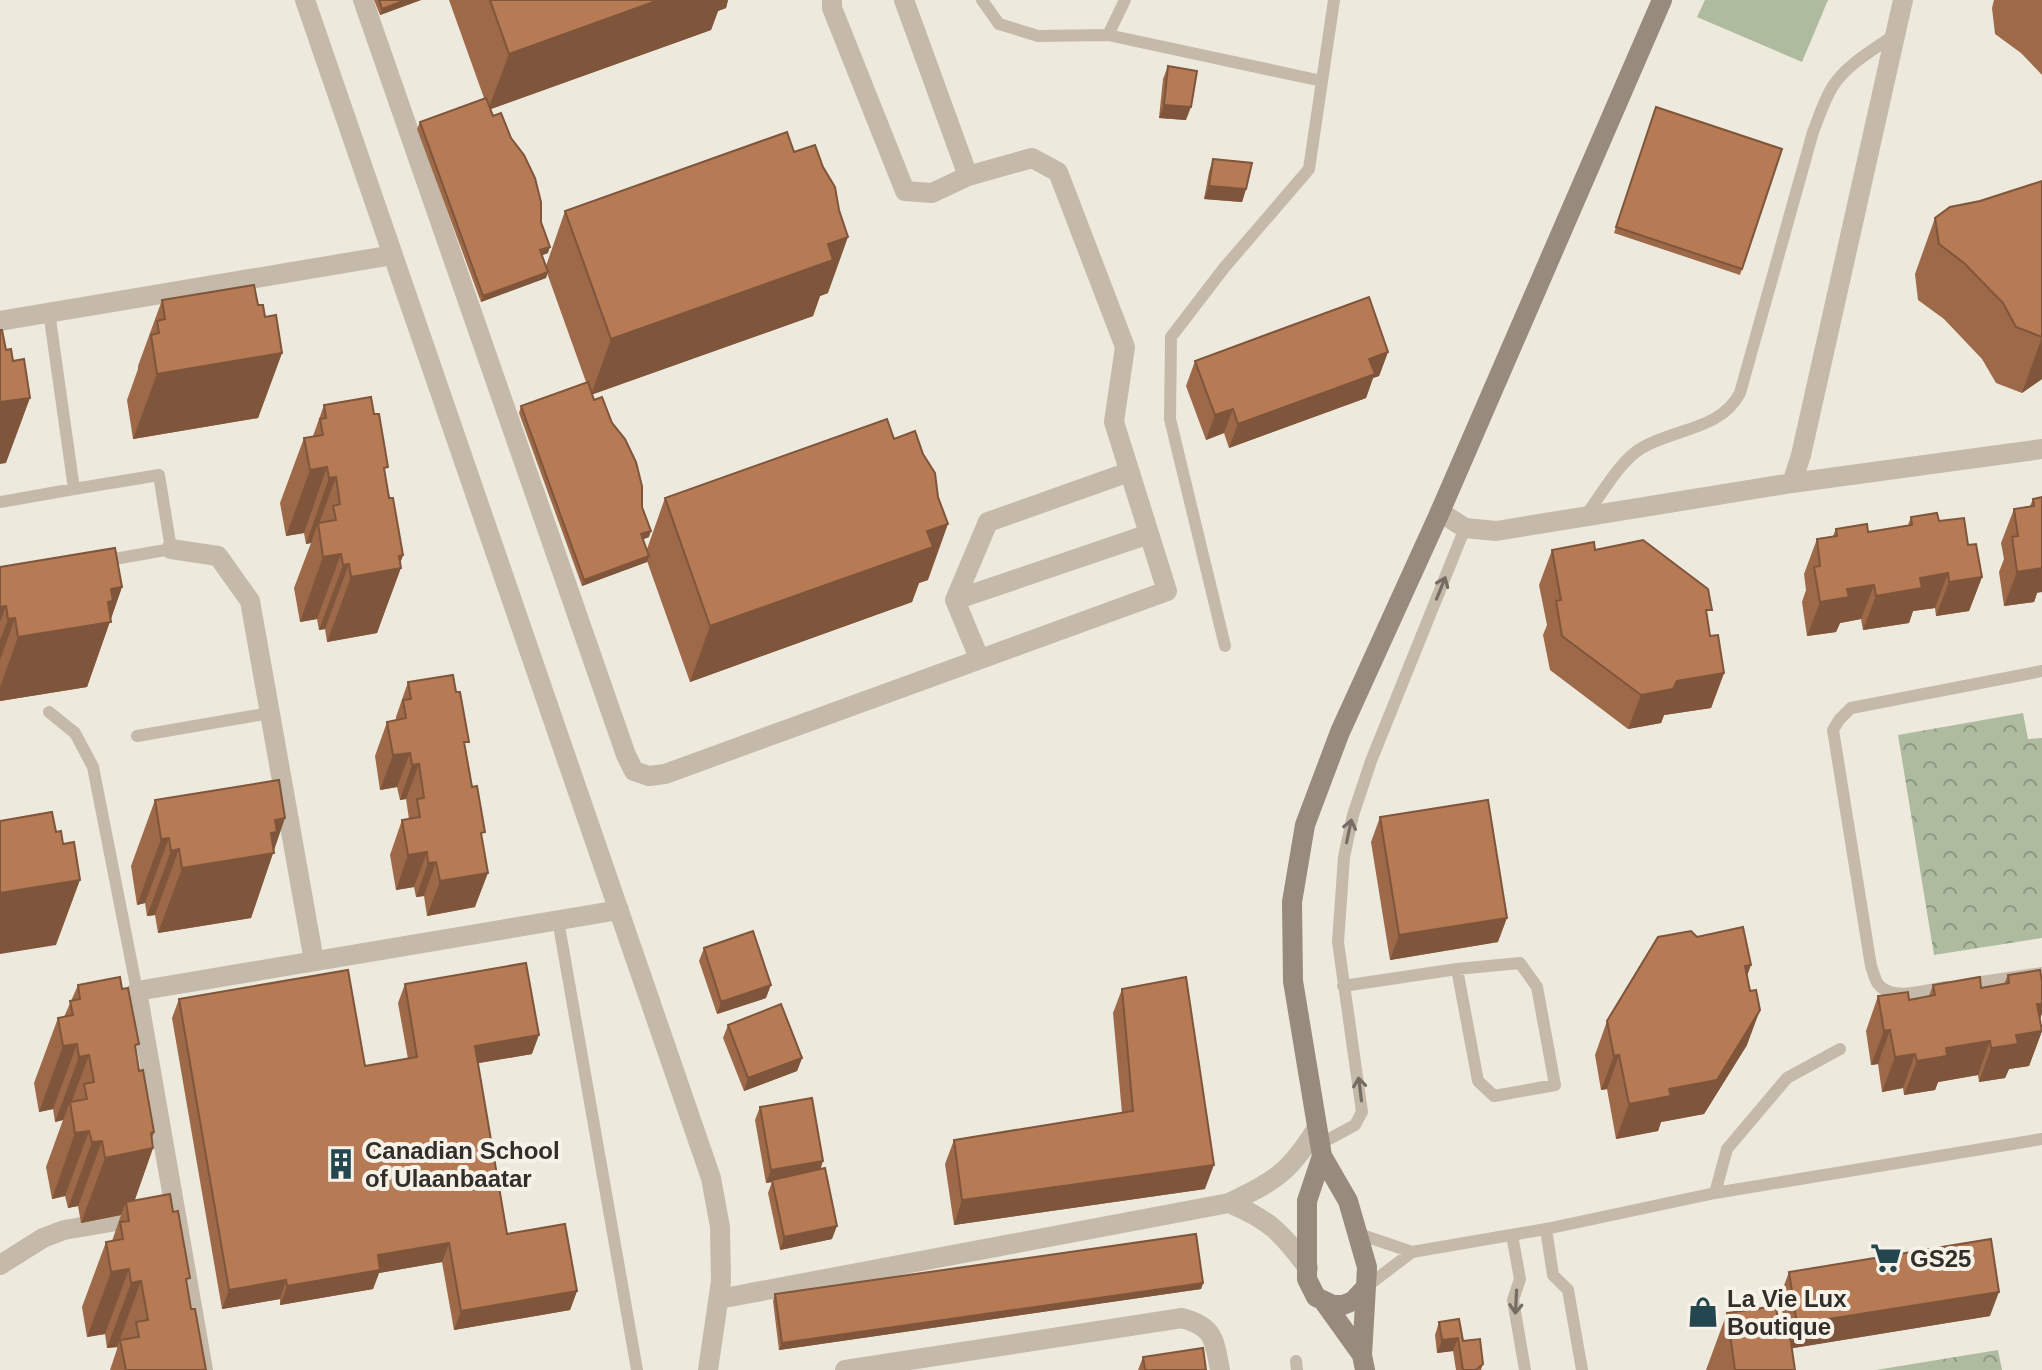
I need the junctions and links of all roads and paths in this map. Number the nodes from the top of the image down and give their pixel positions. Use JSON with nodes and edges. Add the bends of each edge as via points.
{"nodes":[{"id":1,"x":305,"y":0,"type":"edge"},
{"id":2,"x":363,"y":0,"type":"edge"},
{"id":3,"x":832,"y":0,"type":"edge"},
{"id":4,"x":904,"y":0,"type":"edge"},
{"id":5,"x":982,"y":0,"type":"edge"},
{"id":6,"x":1125,"y":0,"type":"edge"},
{"id":7,"x":1332,"y":0,"type":"edge"},
{"id":8,"x":1662,"y":0,"type":"edge"},
{"id":9,"x":1903,"y":0,"type":"edge"},
{"id":10,"x":1896,"y":34,"type":"junction"},
{"id":11,"x":1108,"y":35,"type":"junction"},
{"id":12,"x":1322,"y":81,"type":"junction"},
{"id":13,"x":968,"y":176,"type":"junction"},
{"id":14,"x":393,"y":255,"type":"junction"},
{"id":15,"x":49,"y":312,"type":"junction"},
{"id":16,"x":0,"y":321,"type":"edge"},
{"id":17,"x":2042,"y":449,"type":"edge"},
{"id":18,"x":1129,"y":472,"type":"junction"},
{"id":19,"x":1792,"y":483,"type":"junction"},
{"id":20,"x":74,"y":489,"type":"junction"},
{"id":21,"x":0,"y":502,"type":"edge"},
{"id":22,"x":1440,"y":512,"type":"junction"},
{"id":23,"x":1583,"y":519,"type":"junction"},
{"id":24,"x":1465,"y":528,"type":"junction"},
{"id":25,"x":1149,"y":534,"type":"junction"},
{"id":26,"x":171,"y":549,"type":"junction"},
{"id":27,"x":93,"y":563,"type":"edge"},
{"id":28,"x":955,"y":600,"type":"junction"},
{"id":29,"x":1225,"y":646,"type":"dead end"},
{"id":30,"x":979,"y":658,"type":"junction"},
{"id":31,"x":2042,"y":671,"type":"edge"},
{"id":32,"x":49,"y":712,"type":"dead end"},
{"id":33,"x":270,"y":713,"type":"junction"},
{"id":34,"x":137,"y":736,"type":"dead end"},
{"id":35,"x":619,"y":910,"type":"junction"},
{"id":36,"x":558,"y":920,"type":"junction"},
{"id":37,"x":314,"y":961,"type":"junction"},
{"id":38,"x":1457,"y":969,"type":"junction"},
{"id":39,"x":2042,"y":973,"type":"edge"},
{"id":40,"x":1343,"y":986,"type":"junction"},
{"id":41,"x":137,"y":991,"type":"junction"},
{"id":42,"x":1840,"y":1049,"type":"dead end"},
{"id":43,"x":2042,"y":1139,"type":"edge"},
{"id":44,"x":1320,"y":1143,"type":"junction"},
{"id":45,"x":1715,"y":1193,"type":"junction"},
{"id":46,"x":1307,"y":1201,"type":"junction"},
{"id":47,"x":1348,"y":1201,"type":"junction"},
{"id":48,"x":1229,"y":1203,"type":"junction"},
{"id":49,"x":174,"y":1210,"type":"junction"},
{"id":50,"x":1546,"y":1229,"type":"junction"},
{"id":51,"x":1359,"y":1234,"type":"junction"},
{"id":52,"x":1512,"y":1235,"type":"junction"},
{"id":53,"x":1412,"y":1252,"type":"junction"},
{"id":54,"x":0,"y":1265,"type":"edge"},
{"id":55,"x":1308,"y":1268,"type":"junction"},
{"id":56,"x":1366,"y":1287,"type":"junction"},
{"id":57,"x":719,"y":1299,"type":"junction"},
{"id":58,"x":1324,"y":1302,"type":"junction"},
{"id":59,"x":1363,"y":1363,"type":"edge"},
{"id":60,"x":203,"y":1370,"type":"edge"},
{"id":61,"x":637,"y":1370,"type":"edge"},
{"id":62,"x":708,"y":1370,"type":"edge"},
{"id":63,"x":845,"y":1370,"type":"edge"},
{"id":64,"x":1220,"y":1370,"type":"edge"},
{"id":65,"x":1525,"y":1370,"type":"edge"},
{"id":66,"x":1582,"y":1370,"type":"edge"}],
"edges":[{"from":1,"to":14,"type":"street"},
{"from":2,"to":30,"type":"street","via":[[634,771],[665,774]]},
{"from":3,"to":13,"type":"street","via":[[905,191],[932,193]]},
{"from":4,"to":13,"type":"street"},
{"from":5,"to":11,"type":"lane","via":[[999,24],[1038,36]]},
{"from":6,"to":11,"type":"lane"},
{"from":7,"to":12,"type":"lane"},
{"from":8,"to":22,"type":"street"},
{"from":9,"to":10,"type":"street"},
{"from":10,"to":19,"type":"street"},
{"from":10,"to":23,"type":"lane","via":[[1854,65],[1825,100],[1733,406],[1707,423],[1640,449]]},
{"from":11,"to":12,"type":"lane"},
{"from":12,"to":29,"type":"lane","via":[[1309,169],[1171,337],[1170,419]]},
{"from":13,"to":18,"type":"street","via":[[1032,158],[1058,172],[1125,347],[1114,422]]},
{"from":14,"to":15,"type":"street"},
{"from":14,"to":35,"type":"street"},
{"from":15,"to":16,"type":"street"},
{"from":15,"to":20,"type":"lane"},
{"from":17,"to":19,"type":"street"},
{"from":18,"to":25,"type":"street"},
{"from":18,"to":28,"type":"street","via":[[988,522]]},
{"from":19,"to":23,"type":"street"},
{"from":20,"to":21,"type":"lane"},
{"from":20,"to":26,"type":"lane","via":[[159,475]]},
{"from":22,"to":24,"type":"street"},
{"from":22,"to":44,"type":"street","via":[[1340,732],[1305,825],[1292,902],[1293,981]]},
{"from":23,"to":24,"type":"street","via":[[1496,531]]},
{"from":40,"to":24,"type":"lane","one_way":true,"via":[[1339,907],[1353,815]]},
{"from":25,"to":28,"type":"street"},
{"from":25,"to":30,"type":"street","via":[[1167,591]]},
{"from":26,"to":27,"type":"lane"},
{"from":26,"to":33,"type":"street","via":[[218,556],[250,601]]},
{"from":28,"to":30,"type":"street"},
{"from":31,"to":39,"type":"lane","via":[[1851,708],[1833,730],[1877,983],[1902,994]]},
{"from":32,"to":41,"type":"lane","via":[[75,733],[93,767]]},
{"from":33,"to":34,"type":"lane"},
{"from":33,"to":37,"type":"street"},
{"from":35,"to":36,"type":"street"},
{"from":35,"to":57,"type":"street","via":[[711,1178],[720,1227]]},
{"from":36,"to":37,"type":"street"},
{"from":36,"to":61,"type":"lane"},
{"from":37,"to":41,"type":"street"},
{"from":38,"to":38,"type":"lane","via":[[1478,1081],[1494,1096],[1555,1085],[1537,987],[1520,963]]},
{"from":38,"to":40,"type":"lane"},
{"from":44,"to":40,"type":"lane","one_way":true,"via":[[1355,1125],[1362,1112]]},
{"from":41,"to":49,"type":"street"},
{"from":42,"to":45,"type":"lane","via":[[1787,1078],[1727,1149]]},
{"from":43,"to":45,"type":"lane"},
{"from":44,"to":46,"type":"street"},
{"from":44,"to":47,"type":"street"},
{"from":44,"to":48,"type":"street","via":[[1276,1180]]},
{"from":45,"to":50,"type":"lane"},
{"from":46,"to":47,"type":"street","via":[[1326,1190]]},
{"from":46,"to":55,"type":"street"},
{"from":47,"to":51,"type":"street"},
{"from":48,"to":55,"type":"street","via":[[1259,1216],[1283,1235]]},
{"from":48,"to":57,"type":"street"},
{"from":49,"to":54,"type":"street","via":[[64,1230]]},
{"from":49,"to":60,"type":"street"},
{"from":50,"to":52,"type":"lane"},
{"from":50,"to":66,"type":"lane","via":[[1553,1275],[1568,1290]]},
{"from":51,"to":53,"type":"lane"},
{"from":51,"to":56,"type":"street"},
{"from":52,"to":53,"type":"lane"},
{"from":52,"to":65,"type":"lane","one_way":true,"via":[[1520,1279],[1513,1300]]},
{"from":53,"to":56,"type":"lane"},
{"from":55,"to":58,"type":"street","via":[[1310,1288]]},
{"from":56,"to":58,"type":"street","via":[[1353,1301]]},
{"from":56,"to":59,"type":"street"},
{"from":57,"to":62,"type":"street"},
{"from":58,"to":59,"type":"street"},
{"from":63,"to":64,"type":"street","via":[[1182,1318],[1200,1322],[1214,1336]]}]}
